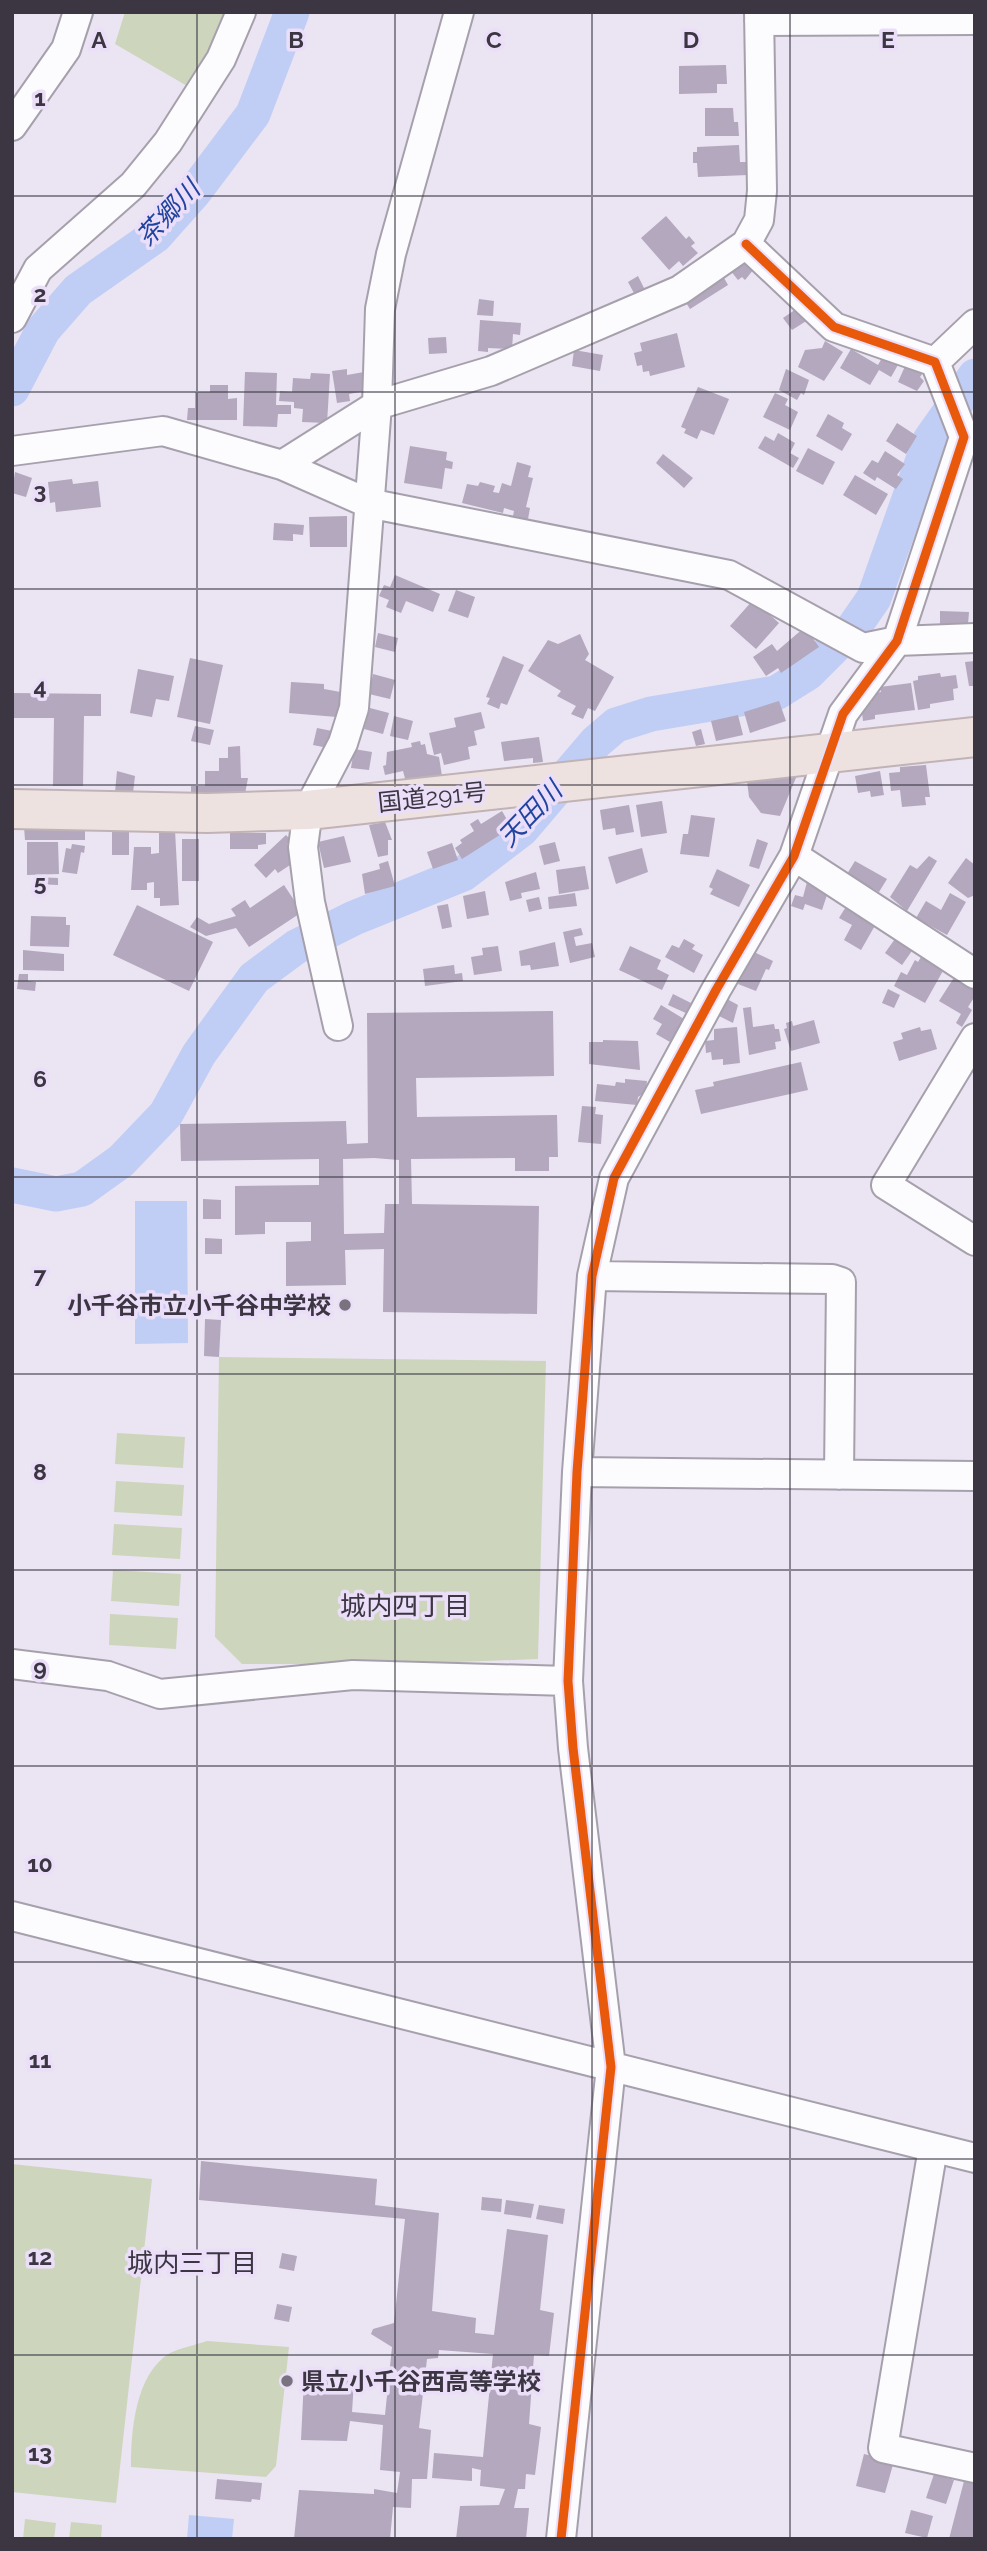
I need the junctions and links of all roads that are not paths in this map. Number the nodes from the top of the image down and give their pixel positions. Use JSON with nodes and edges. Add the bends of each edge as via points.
{"nodes":[{"id":1,"x":78,"y":12,"type":"edge"},
{"id":2,"x":241,"y":12,"type":"edge"},
{"id":3,"x":459,"y":12,"type":"edge"},
{"id":4,"x":879,"y":16,"type":"edge"},
{"id":5,"x":759,"y":17,"type":"edge"},
{"id":6,"x":975,"y":20,"type":"edge"},
{"id":7,"x":12,"y":125,"type":"edge"},
{"id":8,"x":746,"y":244,"type":"junction"},
{"id":9,"x":12,"y":318,"type":"edge"},
{"id":10,"x":975,"y":324,"type":"edge"},
{"id":11,"x":934,"y":362,"type":"junction"},
{"id":12,"x":377,"y":405,"type":"junction"},
{"id":13,"x":14,"y":451,"type":"edge"},
{"id":14,"x":282,"y":465,"type":"junction"},
{"id":15,"x":368,"y":503,"type":"junction"},
{"id":16,"x":975,"y":638,"type":"edge"},
{"id":17,"x":897,"y":641,"type":"junction"},
{"id":18,"x":975,"y":737,"type":"edge"},
{"id":19,"x":831,"y":751,"type":"junction"},
{"id":20,"x":15,"y":809,"type":"edge"},
{"id":21,"x":308,"y":810,"type":"junction"},
{"id":22,"x":794,"y":856,"type":"junction"},
{"id":23,"x":975,"y":974,"type":"edge"},
{"id":24,"x":338,"y":1026,"type":"dead end"},
{"id":25,"x":975,"y":1038,"type":"edge"},
{"id":26,"x":975,"y":1241,"type":"edge"},
{"id":27,"x":592,"y":1276,"type":"junction"},
{"id":28,"x":577,"y":1472,"type":"junction"},
{"id":29,"x":839,"y":1475,"type":"junction"},
{"id":30,"x":975,"y":1476,"type":"edge"},
{"id":31,"x":12,"y":1664,"type":"edge"},
{"id":32,"x":568,"y":1681,"type":"junction"},
{"id":33,"x":12,"y":1916,"type":"edge"},
{"id":34,"x":611,"y":2067,"type":"junction"},
{"id":35,"x":933,"y":2148,"type":"junction"},
{"id":36,"x":975,"y":2158,"type":"edge"},
{"id":37,"x":975,"y":2468,"type":"edge"},
{"id":38,"x":561,"y":2539,"type":"edge"}],
"edges":[{"from":1,"to":7,"type":"street","via":[[66,50]]},
{"from":2,"to":9,"type":"street","via":[[221,59],[168,142],[133,185],[38,269]]},
{"from":3,"to":12,"type":"street","via":[[391,254],[380,309]]},
{"from":4,"to":5,"type":"street"},
{"from":4,"to":6,"type":"street"},
{"from":5,"to":8,"type":"street","via":[[762,191],[759,220]]},
{"from":8,"to":11,"type":"street","via":[[834,327]]},
{"from":8,"to":12,"type":"street","via":[[680,290],[491,371]]},
{"from":10,"to":11,"type":"street"},
{"from":11,"to":17,"type":"street","via":[[964,437]]},
{"from":12,"to":14,"type":"street"},
{"from":12,"to":15,"type":"street"},
{"from":13,"to":14,"type":"street","via":[[163,431]]},
{"from":14,"to":15,"type":"street"},
{"from":15,"to":17,"type":"street","via":[[729,575],[863,648]]},
{"from":15,"to":21,"type":"street","via":[[354,708],[327,777]]},
{"from":16,"to":17,"type":"street"},
{"from":17,"to":19,"type":"street","via":[[843,714]]},
{"from":18,"to":19,"type":"highway","name":"国道291号"},
{"from":19,"to":21,"type":"highway","name":"国道291号"},
{"from":19,"to":22,"type":"street"},
{"from":20,"to":21,"type":"highway","name":"国道291号"},
{"from":21,"to":24,"type":"street","via":[[303,847],[310,902]]},
{"from":22,"to":23,"type":"street"},
{"from":22,"to":27,"type":"street","via":[[614,1178]]},
{"from":25,"to":26,"type":"street","via":[[886,1185]]},
{"from":27,"to":28,"type":"street"},
{"from":27,"to":29,"type":"street","via":[[841,1282]]},
{"from":28,"to":29,"type":"street"},
{"from":28,"to":32,"type":"street"},
{"from":29,"to":30,"type":"street"},
{"from":31,"to":32,"type":"street","via":[[108,1676],[160,1694],[353,1675]]},
{"from":32,"to":34,"type":"street"},
{"from":33,"to":34,"type":"street"},
{"from":34,"to":35,"type":"street"},
{"from":34,"to":38,"type":"street"},
{"from":35,"to":36,"type":"street"},
{"from":35,"to":37,"type":"street","via":[[883,2448]]}]}
